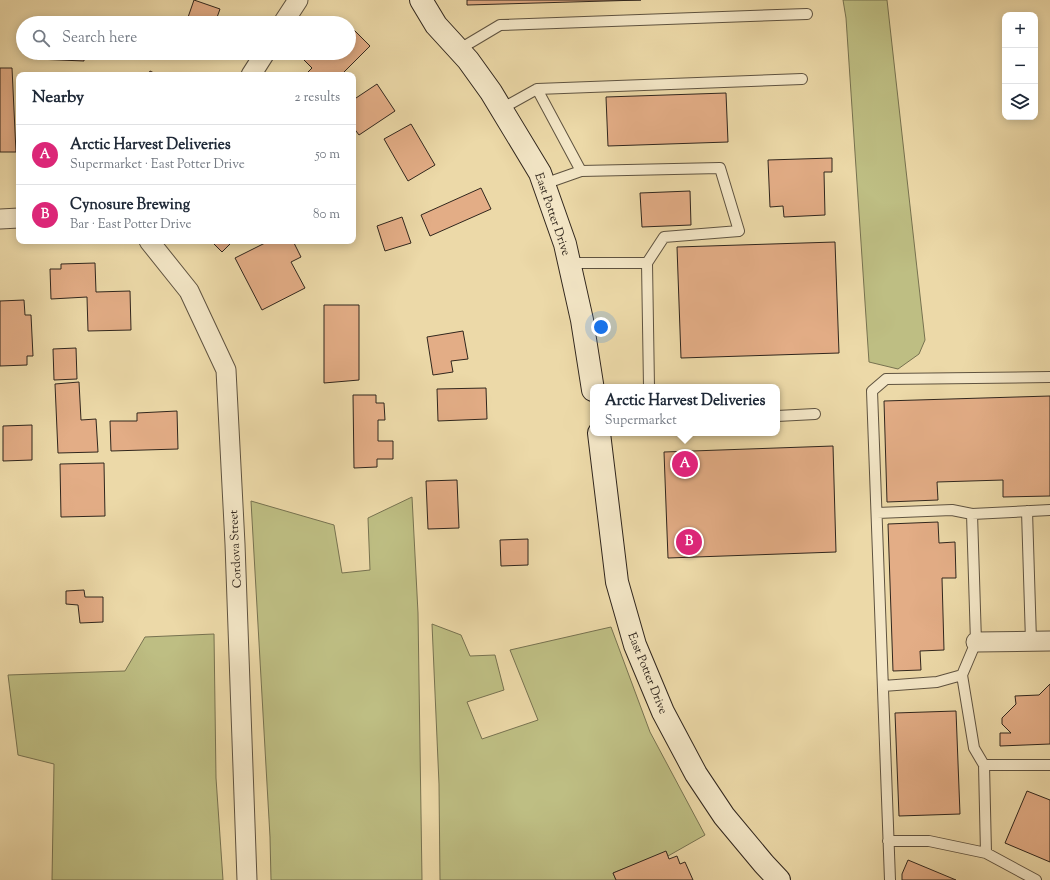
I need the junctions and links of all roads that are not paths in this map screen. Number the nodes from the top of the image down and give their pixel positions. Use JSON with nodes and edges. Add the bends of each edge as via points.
{"nodes":[{"id":1,"x":298,"y":0,"type":"edge"},
{"id":2,"x":421,"y":0,"type":"edge"},
{"id":3,"x":807,"y":14,"type":"dead end"},
{"id":4,"x":288,"y":16,"type":"edge"},
{"id":5,"x":458,"y":50,"type":"junction"},
{"id":6,"x":260,"y":60,"type":"edge"},
{"id":7,"x":253,"y":72,"type":"edge"},
{"id":8,"x":802,"y":79,"type":"dead end"},
{"id":9,"x":537,"y":89,"type":"junction"},
{"id":10,"x":501,"y":109,"type":"junction"},
{"id":11,"x":581,"y":171,"type":"junction"},
{"id":12,"x":544,"y":184,"type":"junction"},
{"id":13,"x":16,"y":218,"type":"edge"},
{"id":14,"x":0,"y":219,"type":"edge"},
{"id":15,"x":150,"y":244,"type":"edge"},
{"id":16,"x":569,"y":263,"type":"junction"},
{"id":17,"x":648,"y":263,"type":"junction"},
{"id":18,"x":1050,"y":377,"type":"edge"},
{"id":19,"x":592,"y":384,"type":"edge"},
{"id":20,"x":650,"y":384,"type":"edge"},
{"id":21,"x":815,"y":414,"type":"dead end"},
{"id":22,"x":780,"y":416,"type":"edge"},
{"id":23,"x":599,"y":436,"type":"edge"},
{"id":24,"x":1050,"y":510,"type":"edge"},
{"id":25,"x":1027,"y":512,"type":"junction"},
{"id":26,"x":877,"y":513,"type":"junction"},
{"id":27,"x":972,"y":514,"type":"junction"},
{"id":28,"x":1031,"y":641,"type":"junction"},
{"id":29,"x":1050,"y":641,"type":"edge"},
{"id":30,"x":976,"y":642,"type":"junction"},
{"id":31,"x":962,"y":675,"type":"junction"},
{"id":32,"x":883,"y":686,"type":"junction"},
{"id":33,"x":1050,"y":764,"type":"edge"},
{"id":34,"x":984,"y":765,"type":"junction"},
{"id":35,"x":888,"y":841,"type":"junction"},
{"id":36,"x":986,"y":853,"type":"junction"},
{"id":37,"x":775,"y":879,"type":"edge"},
{"id":38,"x":247,"y":880,"type":"edge"},
{"id":39,"x":890,"y":880,"type":"edge"},
{"id":40,"x":1036,"y":880,"type":"edge"}],
"edges":[{"from":1,"to":4,"type":"street"},
{"from":2,"to":5,"type":"street","name":"East Potter Drive","via":[[436,25]]},
{"from":3,"to":5,"type":"lane","via":[[500,25]]},
{"from":5,"to":10,"type":"street","name":"East Potter Drive","via":[[468,60]]},
{"from":6,"to":7,"type":"street"},
{"from":8,"to":9,"type":"lane"},
{"from":9,"to":10,"type":"lane"},
{"from":9,"to":11,"type":"lane"},
{"from":10,"to":12,"type":"street","name":"East Potter Drive","via":[[540,173]]},
{"from":11,"to":12,"type":"lane"},
{"from":11,"to":17,"type":"lane","via":[[720,168],[739,232],[664,236]]},
{"from":12,"to":16,"type":"street","name":"East Potter Drive"},
{"from":13,"to":14,"type":"street"},
{"from":15,"to":38,"type":"street","name":"Cordova Street","via":[[189,291],[226,370]]},
{"from":16,"to":17,"type":"lane"},
{"from":16,"to":19,"type":"street","name":"East Potter Drive","via":[[582,320]]},
{"from":17,"to":20,"type":"lane"},
{"from":18,"to":26,"type":"lane","via":[[886,379],[872,391]]},
{"from":21,"to":22,"type":"lane"},
{"from":23,"to":37,"type":"street","name":"East Potter Drive","via":[[618,582],[635,644],[663,712],[696,774],[724,816]]},
{"from":24,"to":25,"type":"lane"},
{"from":25,"to":27,"type":"lane"},
{"from":25,"to":28,"type":"lane"},
{"from":26,"to":27,"type":"lane","via":[[952,510]]},
{"from":26,"to":32,"type":"lane"},
{"from":27,"to":30,"type":"lane"},
{"from":28,"to":29,"type":"street"},
{"from":28,"to":30,"type":"street"},
{"from":30,"to":31,"type":"lane"},
{"from":31,"to":32,"type":"lane","via":[[937,682]]},
{"from":31,"to":34,"type":"lane","via":[[974,748]]},
{"from":32,"to":35,"type":"lane"},
{"from":33,"to":34,"type":"lane"},
{"from":34,"to":36,"type":"lane"},
{"from":35,"to":36,"type":"lane","via":[[929,841]]},
{"from":35,"to":39,"type":"lane"},
{"from":36,"to":40,"type":"lane"}]}
